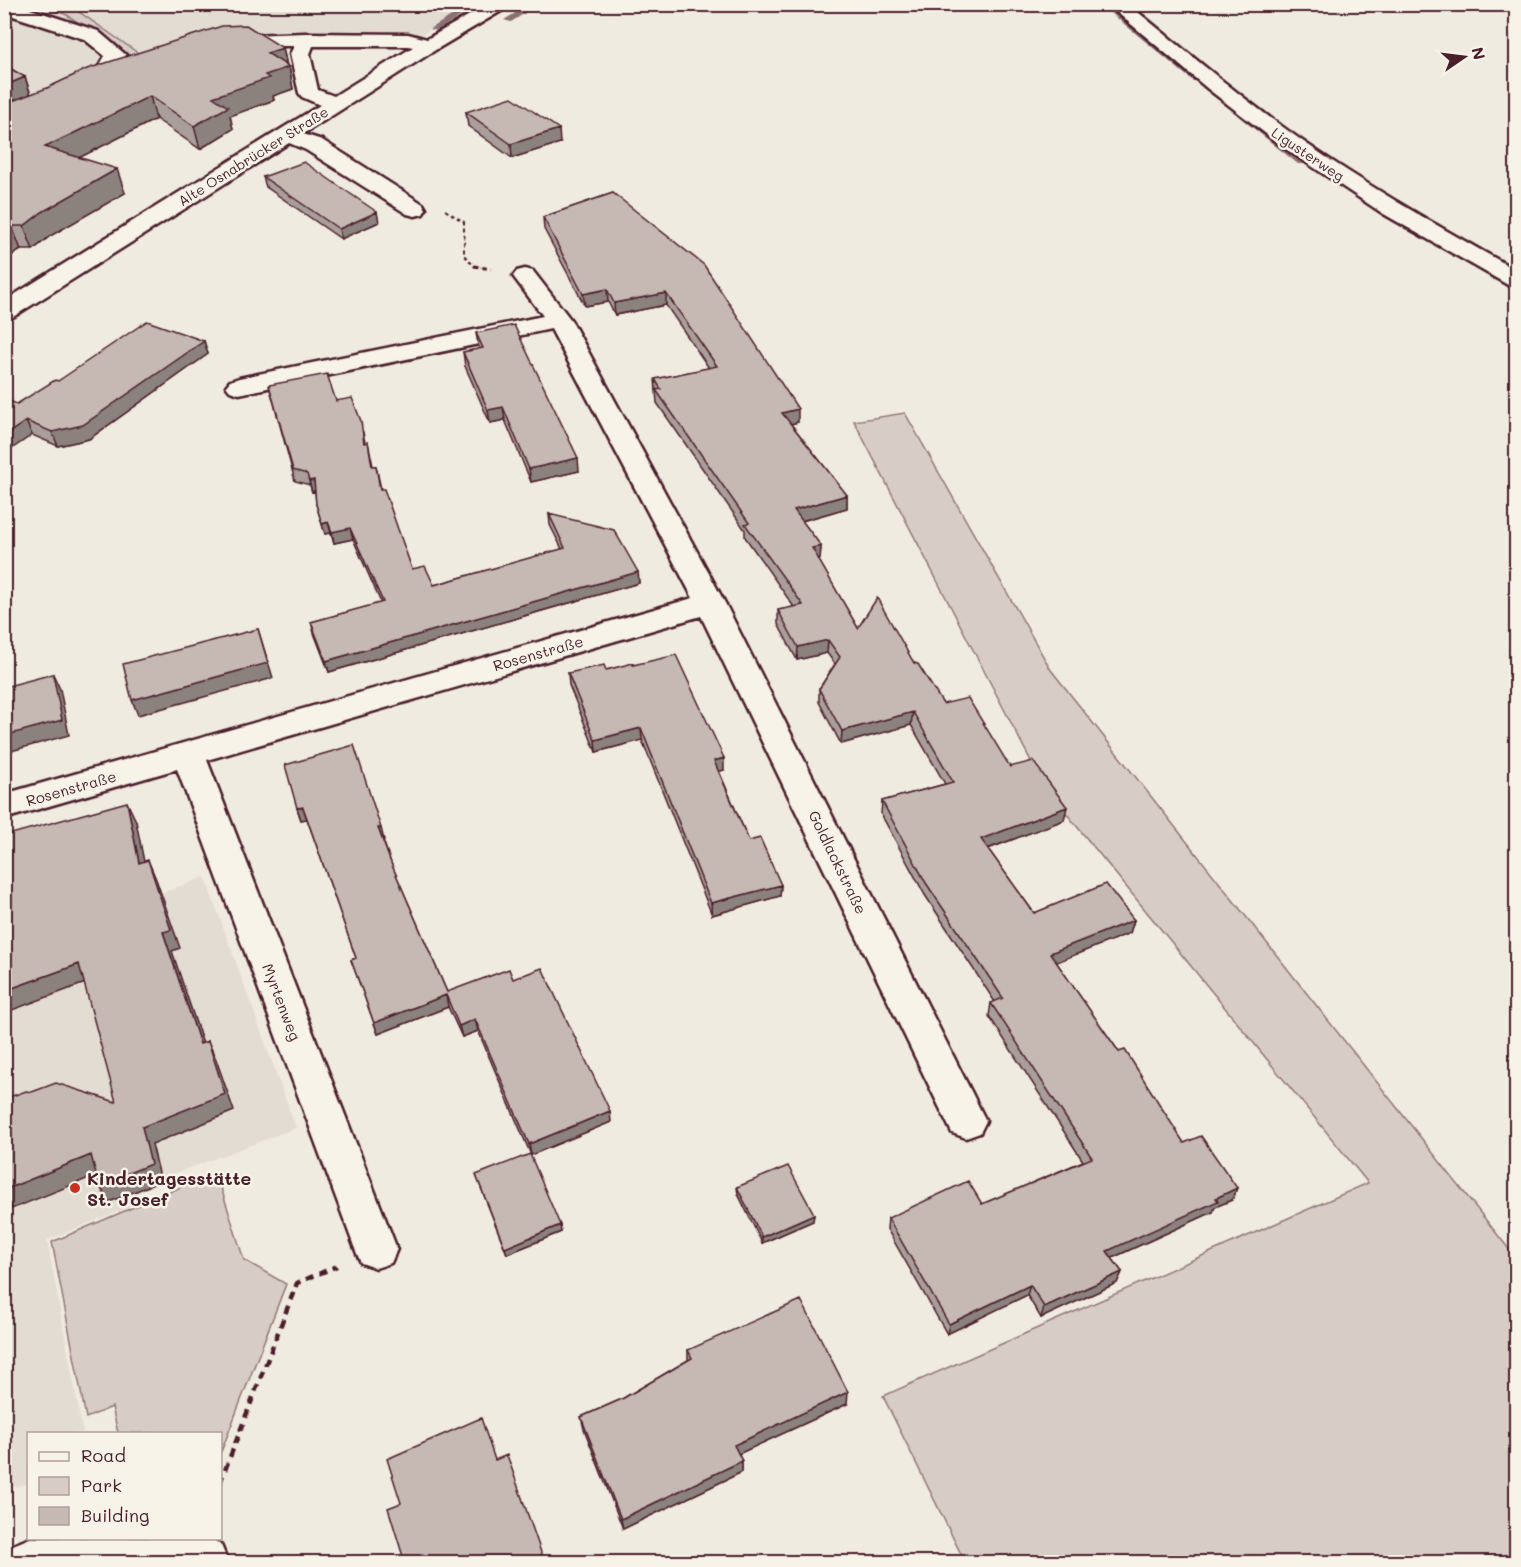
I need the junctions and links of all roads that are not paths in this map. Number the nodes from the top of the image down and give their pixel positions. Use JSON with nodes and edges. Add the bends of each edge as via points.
{"nodes":[{"id":1,"x":504,"y":4,"type":"edge"},
{"id":2,"x":1116,"y":4,"type":"edge"},
{"id":3,"x":4,"y":7,"type":"edge"},
{"id":4,"x":306,"y":39,"type":"junction"},
{"id":5,"x":206,"y":40,"type":"edge"},
{"id":6,"x":430,"y":45,"type":"junction"},
{"id":7,"x":336,"y":104,"type":"junction"},
{"id":8,"x":4,"y":123,"type":"edge"},
{"id":9,"x":287,"y":135,"type":"junction"},
{"id":10,"x":415,"y":208,"type":"road end"},
{"id":11,"x":525,"y":276,"type":"road end"},
{"id":12,"x":1516,"y":280,"type":"edge"},
{"id":13,"x":4,"y":312,"type":"edge"},
{"id":14,"x":559,"y":320,"type":"junction"},
{"id":15,"x":239,"y":386,"type":"dead end"},
{"id":16,"x":710,"y":603,"type":"junction"},
{"id":17,"x":188,"y":754,"type":"junction"},
{"id":18,"x":4,"y":807,"type":"edge"},
{"id":19,"x":966,"y":1121,"type":"dead end"},
{"id":20,"x":376,"y":1249,"type":"road end"},
{"id":21,"x":30,"y":1563,"type":"edge"},
{"id":22,"x":204,"y":1563,"type":"edge"}],
"edges":[{"from":1,"to":6,"type":"street","name":"Alte Osnabrücker Straße"},
{"from":2,"to":12,"type":"street","name":"Ligusterweg","via":[[1318,163]]},
{"from":3,"to":8,"type":"street","via":[[91,35],[116,55],[103,77]]},
{"from":4,"to":5,"type":"street"},
{"from":4,"to":6,"type":"street","via":[[408,40]]},
{"from":4,"to":7,"type":"street","via":[[300,54],[309,93]]},
{"from":6,"to":7,"type":"street","name":"Alte Osnabrücker Straße"},
{"from":7,"to":9,"type":"street","name":"Alte Osnabrücker Straße"},
{"from":9,"to":10,"type":"street","via":[[314,145]]},
{"from":9,"to":13,"type":"street","name":"Alte Osnabrücker Straße"},
{"from":11,"to":14,"type":"street"},
{"from":14,"to":15,"type":"street"},
{"from":14,"to":16,"type":"street"},
{"from":16,"to":17,"type":"street","name":"Rosenstraße"},
{"from":16,"to":19,"type":"street","name":"Goldlackstraße"},
{"from":17,"to":18,"type":"street","name":"Rosenstraße"},
{"from":17,"to":20,"type":"street","name":"Myrtenweg"},
{"from":21,"to":22,"type":"street","via":[[94,1549],[193,1554]]}]}
